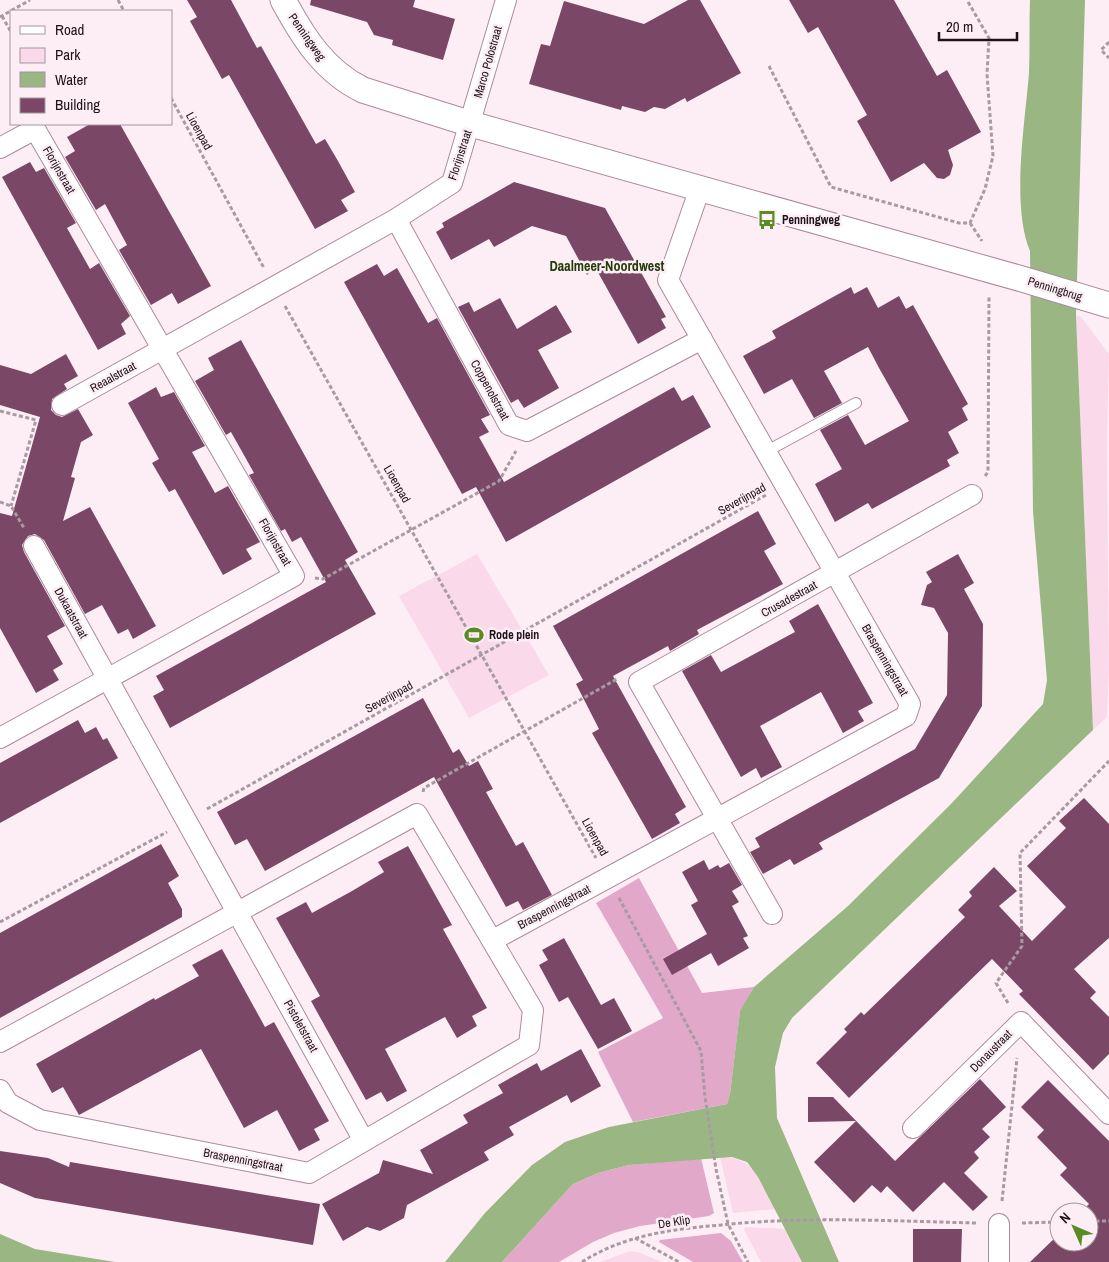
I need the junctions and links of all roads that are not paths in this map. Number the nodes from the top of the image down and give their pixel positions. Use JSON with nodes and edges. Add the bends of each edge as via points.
{"nodes":[{"id":1,"x":283,"y":0,"type":"edge"},
{"id":2,"x":506,"y":0,"type":"edge"},
{"id":3,"x":470,"y":124,"type":"junction"},
{"id":4,"x":0,"y":148,"type":"edge"},
{"id":5,"x":700,"y":188,"type":"junction"},
{"id":6,"x":396,"y":219,"type":"junction"},
{"id":7,"x":1022,"y":279,"type":"joint"},
{"id":8,"x":1098,"y":302,"type":"edge"},
{"id":9,"x":702,"y":339,"type":"junction"},
{"id":10,"x":163,"y":349,"type":"junction"},
{"id":11,"x":856,"y":403,"type":"dead end"},
{"id":12,"x":62,"y":405,"type":"dead end"},
{"id":13,"x":767,"y":451,"type":"junction"},
{"id":14,"x":972,"y":495,"type":"road end"},
{"id":15,"x":34,"y":546,"type":"dead end"},
{"id":16,"x":835,"y":574,"type":"junction"},
{"id":17,"x":108,"y":679,"type":"junction"},
{"id":18,"x":0,"y":738,"type":"edge"},
{"id":19,"x":717,"y":818,"type":"junction"},
{"id":20,"x":238,"y":912,"type":"junction"},
{"id":21,"x":772,"y":914,"type":"dead end"},
{"id":22,"x":493,"y":940,"type":"junction"},
{"id":23,"x":0,"y":1042,"type":"edge"},
{"id":24,"x":0,"y":1090,"type":"edge"},
{"id":25,"x":1109,"y":1114,"type":"edge"},
{"id":26,"x":913,"y":1128,"type":"dead end"},
{"id":27,"x":364,"y":1141,"type":"junction"},
{"id":28,"x":999,"y":1224,"type":"road end"},
{"id":29,"x":999,"y":1262,"type":"edge"}],
"edges":[{"from":1,"to":3,"type":"street","name":"Penningweg","via":[[316,53],[347,82],[371,93]]},
{"from":2,"to":3,"type":"street","name":"Marco Polostraat"},
{"from":3,"to":5,"type":"street","name":"Penningweg"},
{"from":3,"to":6,"type":"street","name":"Florijnstraat","via":[[452,184]]},
{"from":4,"to":10,"type":"street","name":"Florijnstraat","via":[[35,129]]},
{"from":5,"to":7,"type":"street","name":"Penningweg"},
{"from":5,"to":9,"type":"street","name":"Braspenningstraat","via":[[668,280]]},
{"from":6,"to":9,"type":"street","name":"Coppenolstraat","via":[[509,425],[527,431]]},
{"from":6,"to":10,"type":"street","name":"Florijnstraat"},
{"from":7,"to":8,"type":"street","name":"Penningbrug"},
{"from":9,"to":13,"type":"street","name":"Braspenningstraat"},
{"from":10,"to":12,"type":"street","name":"Reaalstraat"},
{"from":10,"to":17,"type":"street","name":"Florijnstraat","via":[[294,576]]},
{"from":11,"to":13,"type":"lane"},
{"from":13,"to":16,"type":"street","name":"Braspenningstraat"},
{"from":14,"to":16,"type":"street","name":"Crusadestraat"},
{"from":15,"to":17,"type":"street","name":"Dukaatstraat"},
{"from":16,"to":19,"type":"street","name":"Braspenningstraat","via":[[910,704],[906,716]]},
{"from":16,"to":19,"type":"street","name":"Crusadestraat","via":[[639,682]]},
{"from":17,"to":18,"type":"street","name":"Florijnstraat"},
{"from":17,"to":20,"type":"street"},
{"from":19,"to":21,"type":"street"},
{"from":19,"to":22,"type":"street","name":"Braspenningstraat"},
{"from":20,"to":22,"type":"street","name":"Braspenningstraat","via":[[417,814]]},
{"from":20,"to":23,"type":"street"},
{"from":20,"to":27,"type":"street","name":"Pistoletstraat"},
{"from":22,"to":27,"type":"street","name":"Braspenningstraat","via":[[533,1010],[530,1045]]},
{"from":24,"to":27,"type":"street","name":"Braspenningstraat","via":[[8,1103],[40,1120],[309,1173]]},
{"from":25,"to":26,"type":"street","name":"Donaustraat","via":[[1021,1022]]},
{"from":28,"to":29,"type":"street"}]}
